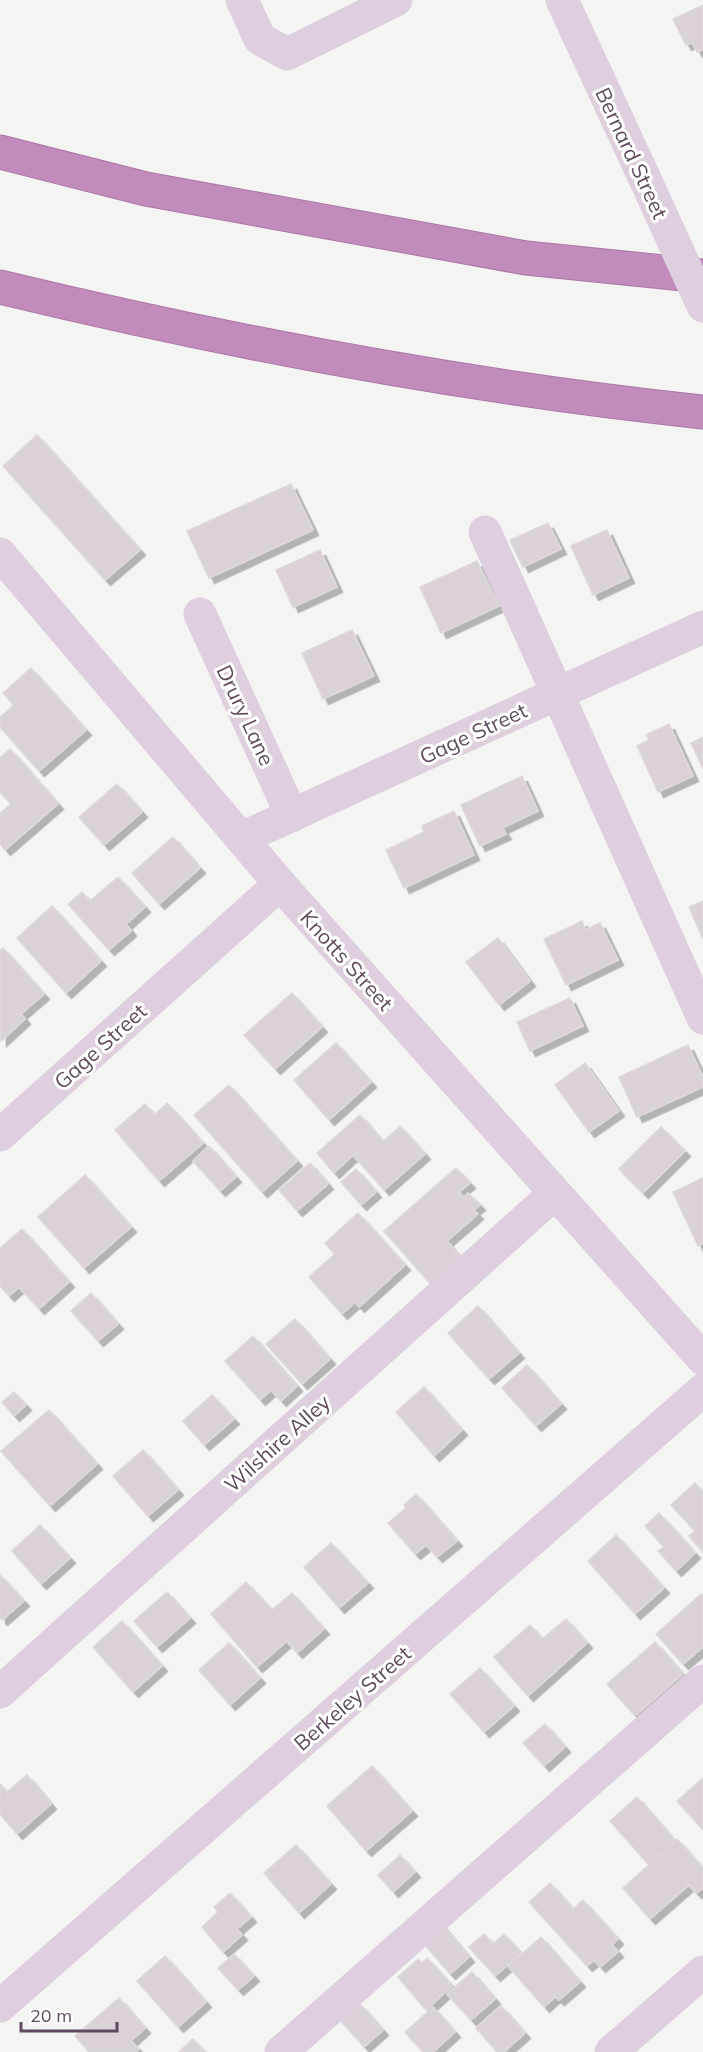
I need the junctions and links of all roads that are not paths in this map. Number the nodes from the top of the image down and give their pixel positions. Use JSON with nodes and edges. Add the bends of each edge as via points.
{"nodes":[{"id":1,"x":242,"y":0,"type":"edge"},
{"id":2,"x":396,"y":0,"type":"edge"},
{"id":3,"x":562,"y":0,"type":"edge"},
{"id":4,"x":0,"y":152,"type":"edge"},
{"id":5,"x":703,"y":276,"type":"edge"},
{"id":6,"x":0,"y":287,"type":"edge"},
{"id":7,"x":703,"y":306,"type":"edge"},
{"id":8,"x":703,"y":412,"type":"edge"},
{"id":9,"x":485,"y":532,"type":"dead end"},
{"id":10,"x":4,"y":568,"type":"edge"},
{"id":11,"x":200,"y":614,"type":"dead end"},
{"id":12,"x":703,"y":627,"type":"edge"},
{"id":13,"x":559,"y":693,"type":"junction"},
{"id":14,"x":292,"y":816,"type":"junction"},
{"id":15,"x":242,"y":838,"type":"junction"},
{"id":16,"x":280,"y":884,"type":"junction"},
{"id":17,"x":703,"y":1018,"type":"edge"},
{"id":18,"x":0,"y":1135,"type":"edge"},
{"id":19,"x":554,"y":1194,"type":"junction"},
{"id":20,"x":703,"y":1359,"type":"edge"},
{"id":21,"x":703,"y":1390,"type":"edge"},
{"id":22,"x":703,"y":1681,"type":"edge"},
{"id":23,"x":0,"y":1692,"type":"edge"},
{"id":24,"x":703,"y":1972,"type":"edge"},
{"id":25,"x":0,"y":2006,"type":"edge"},
{"id":26,"x":281,"y":2052,"type":"edge"},
{"id":27,"x":611,"y":2052,"type":"edge"}],
"edges":[{"from":1,"to":2,"type":"street","via":[[260,39],[287,54]]},
{"from":3,"to":7,"type":"street","name":"Bernard Street","bridge":true},
{"from":4,"to":5,"type":"highway","via":[[146,189],[514,256]]},
{"from":6,"to":8,"type":"highway","via":[[123,317],[343,360],[565,396]]},
{"from":9,"to":13,"type":"street"},
{"from":10,"to":15,"type":"street","name":"Knotts Street"},
{"from":11,"to":14,"type":"street","name":"Drury Lane"},
{"from":12,"to":13,"type":"street","name":"Gage Street"},
{"from":13,"to":14,"type":"street","name":"Gage Street"},
{"from":13,"to":17,"type":"street"},
{"from":14,"to":15,"type":"street","name":"Gage Street"},
{"from":15,"to":16,"type":"street","name":"Knotts Street"},
{"from":16,"to":18,"type":"street","name":"Gage Street"},
{"from":16,"to":19,"type":"street","name":"Knotts Street"},
{"from":19,"to":20,"type":"street","name":"Knotts Street"},
{"from":19,"to":23,"type":"street","name":"Wilshire Alley"},
{"from":21,"to":25,"type":"street","name":"Berkeley Street"},
{"from":22,"to":26,"type":"street"},
{"from":24,"to":27,"type":"street"}]}
